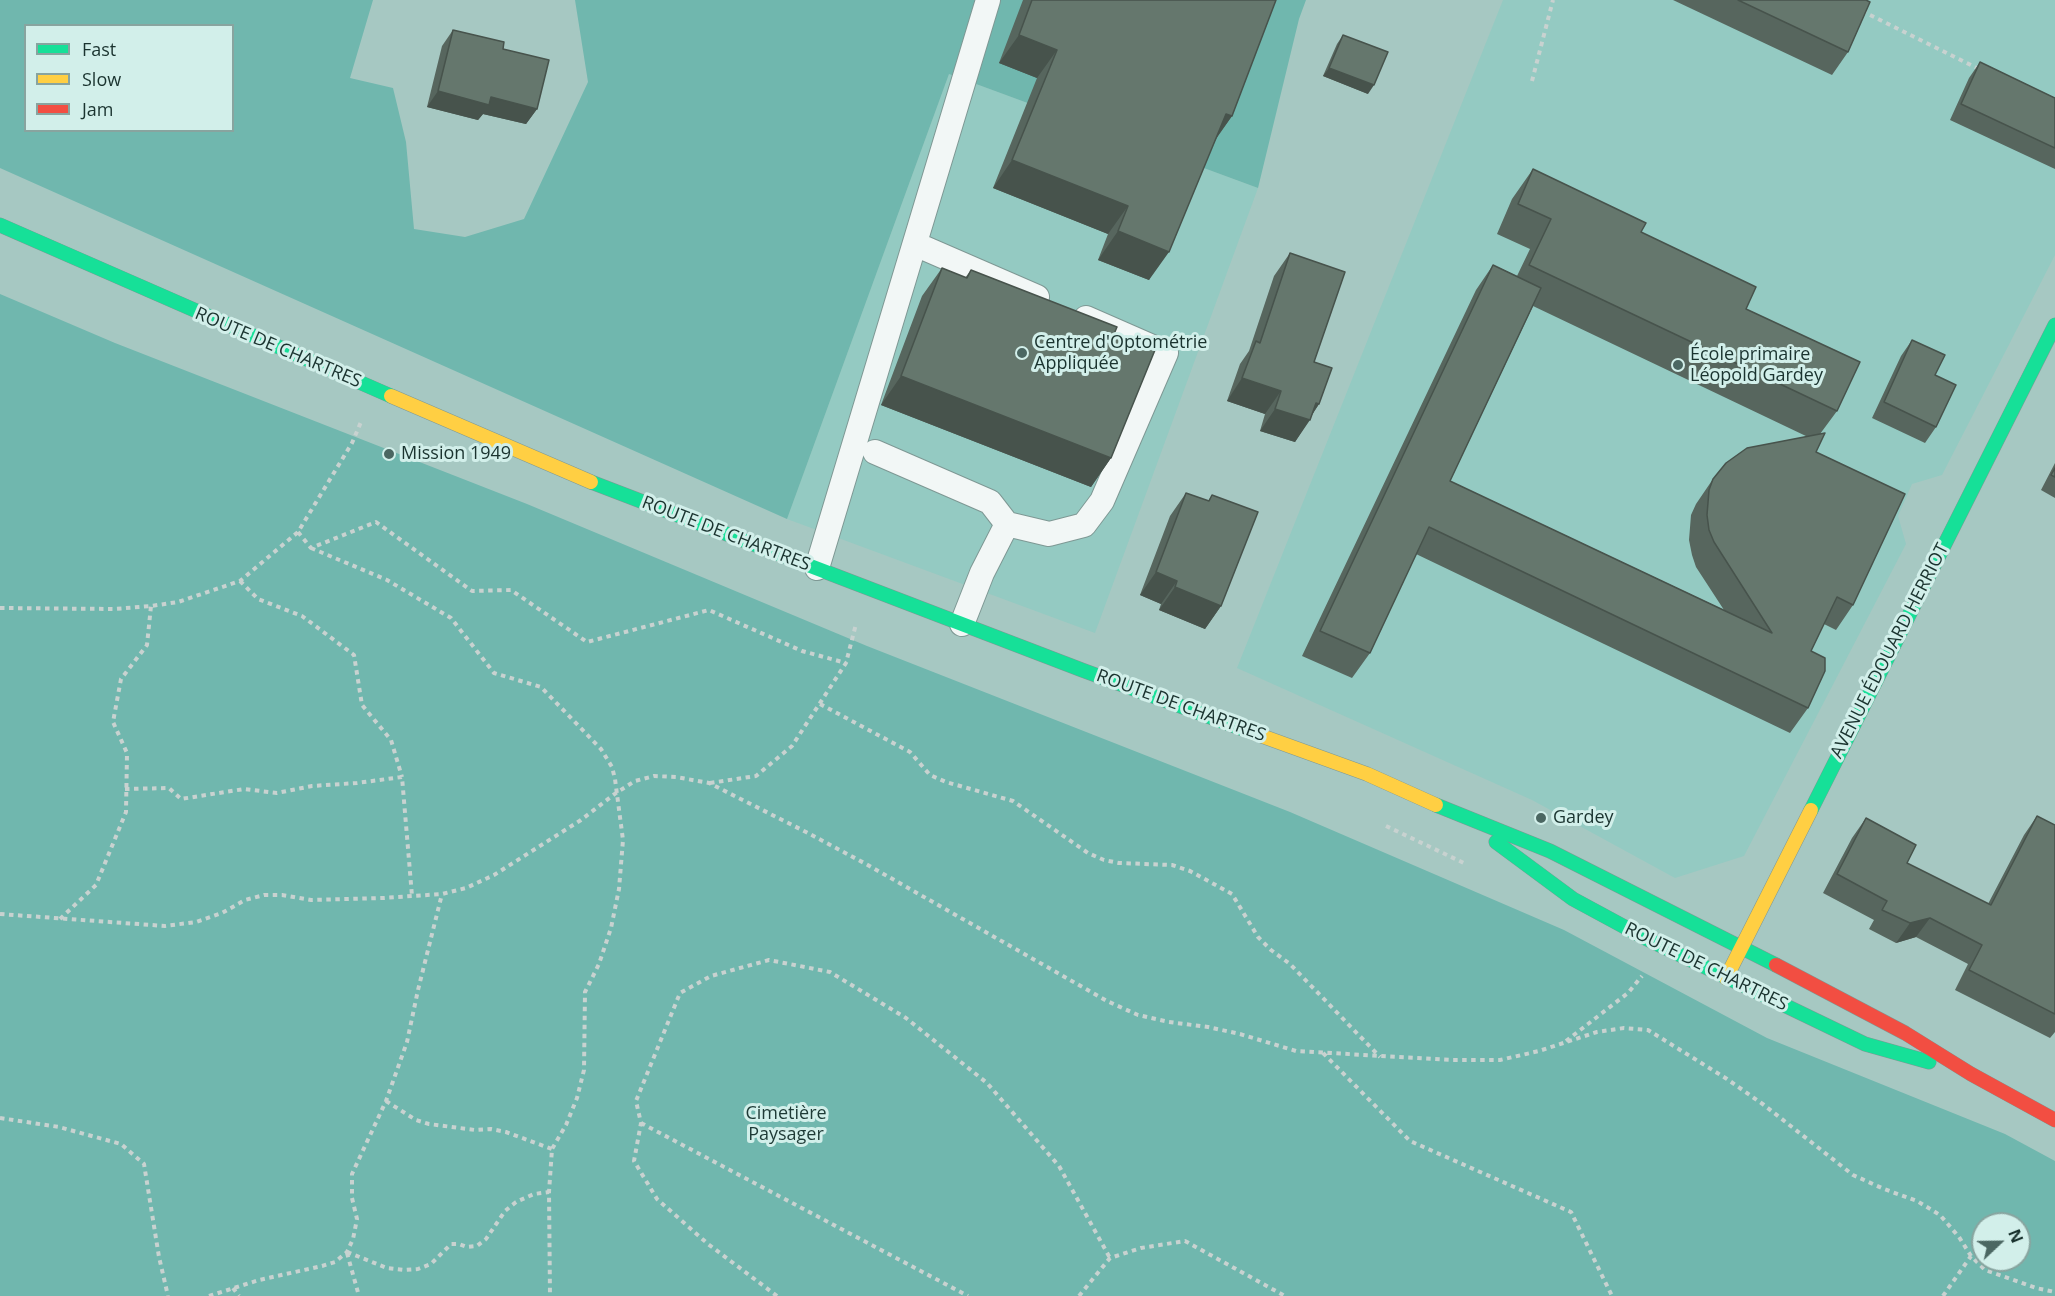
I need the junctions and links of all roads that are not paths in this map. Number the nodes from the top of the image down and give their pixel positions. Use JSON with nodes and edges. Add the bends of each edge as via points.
{"nodes":[{"id":1,"x":988,"y":0,"type":"edge"},
{"id":2,"x":0,"y":225,"type":"edge"},
{"id":3,"x":915,"y":244,"type":"junction"},
{"id":4,"x":2055,"y":325,"type":"edge"},
{"id":5,"x":875,"y":452,"type":"dead end"},
{"id":6,"x":1007,"y":524,"type":"junction"},
{"id":7,"x":817,"y":568,"type":"junction"},
{"id":8,"x":962,"y":624,"type":"junction"},
{"id":9,"x":1463,"y":817,"type":"junction"},
{"id":10,"x":1742,"y":947,"type":"junction"},
{"id":11,"x":1726,"y":978,"type":"junction"},
{"id":12,"x":1971,"y":1074,"type":"junction"},
{"id":13,"x":2055,"y":1120,"type":"edge"}],
"edges":[{"from":1,"to":3,"type":"lane"},
{"from":2,"to":7,"type":"main road","name":"ROUTE DE CHARTRES","via":[[604,488]]},
{"from":3,"to":6,"type":"lane","via":[[1166,352],[1102,501],[1084,525],[1049,534]]},
{"from":3,"to":7,"type":"lane"},
{"from":4,"to":10,"type":"main road","name":"AVENUE ÉDOUARD HERRIOT"},
{"from":5,"to":6,"type":"lane","via":[[990,502]]},
{"from":6,"to":8,"type":"lane"},
{"from":7,"to":8,"type":"main road","name":"ROUTE DE CHARTRES"},
{"from":8,"to":9,"type":"main road","name":"ROUTE DE CHARTRES","via":[[1367,774]]},
{"from":9,"to":10,"type":"main road","name":"ROUTE DE CHARTRES","via":[[1550,850]]},
{"from":9,"to":11,"type":"main road","name":"ROUTE DE CHARTRES","via":[[1573,899]]},
{"from":10,"to":11,"type":"main road","name":"AVENUE ÉDOUARD HERRIOT"},
{"from":10,"to":12,"type":"main road","name":"ROUTE DE CHARTRES","via":[[1905,1033]]},
{"from":11,"to":12,"type":"main road","name":"ROUTE DE CHARTRES","via":[[1866,1044]]},
{"from":12,"to":13,"type":"main road","name":"ROUTE DE CHARTRES"}]}
